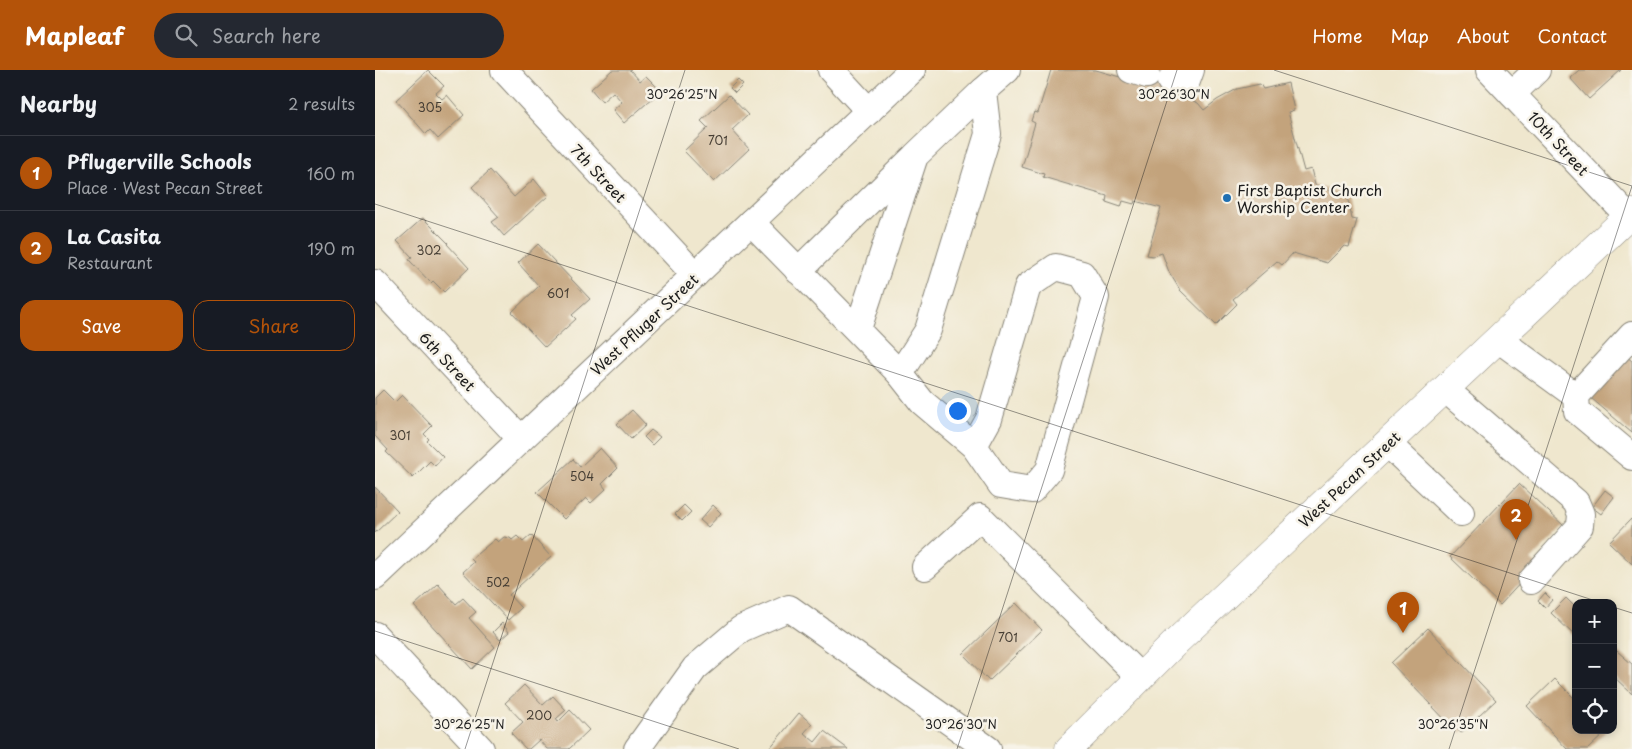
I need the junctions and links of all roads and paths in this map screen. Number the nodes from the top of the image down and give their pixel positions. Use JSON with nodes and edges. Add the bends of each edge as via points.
{"nodes":[{"id":1,"x":504,"y":70,"type":"edge"},
{"id":2,"x":831,"y":70,"type":"edge"},
{"id":3,"x":912,"y":70,"type":"edge"},
{"id":4,"x":1007,"y":70,"type":"edge"},
{"id":5,"x":1489,"y":70,"type":"edge"},
{"id":6,"x":1537,"y":70,"type":"edge"},
{"id":7,"x":983,"y":91,"type":"junction"},
{"id":8,"x":1512,"y":94,"type":"junction"},
{"id":9,"x":869,"y":111,"type":"junction"},
{"id":10,"x":915,"y":156,"type":"junction"},
{"id":11,"x":1631,"y":216,"type":"edge"},
{"id":12,"x":751,"y":222,"type":"junction"},
{"id":13,"x":799,"y":271,"type":"junction"},
{"id":14,"x":695,"y":275,"type":"junction"},
{"id":15,"x":375,"y":284,"type":"edge"},
{"id":16,"x":858,"y":329,"type":"junction"},
{"id":17,"x":1632,"y":336,"type":"edge"},
{"id":18,"x":1498,"y":339,"type":"junction"},
{"id":19,"x":900,"y":374,"type":"junction"},
{"id":20,"x":1445,"y":389,"type":"junction"},
{"id":21,"x":1576,"y":396,"type":"junction"},
{"id":22,"x":521,"y":439,"type":"junction"},
{"id":23,"x":1387,"y":443,"type":"junction"},
{"id":24,"x":974,"y":446,"type":"junction"},
{"id":25,"x":1632,"y":457,"type":"edge"},
{"id":26,"x":1461,"y":513,"type":"dead end"},
{"id":27,"x":925,"y":567,"type":"dead end"},
{"id":28,"x":375,"y":577,"type":"edge"},
{"id":29,"x":1531,"y":581,"type":"dead end"},
{"id":30,"x":375,"y":635,"type":"edge"},
{"id":31,"x":1140,"y":677,"type":"junction"},
{"id":32,"x":481,"y":749,"type":"edge"},
{"id":33,"x":637,"y":749,"type":"edge"},
{"id":34,"x":988,"y":749,"type":"edge"},
{"id":35,"x":1069,"y":749,"type":"edge"}],
"edges":[{"from":1,"to":14,"type":"street","name":"7th Street"},
{"from":2,"to":9,"type":"street"},
{"from":3,"to":9,"type":"street","name":"West Pfluger Street"},
{"from":4,"to":7,"type":"street"},
{"from":5,"to":8,"type":"street","name":"10th Street"},
{"from":6,"to":8,"type":"street"},
{"from":7,"to":10,"type":"street"},
{"from":7,"to":19,"type":"street","via":[[988,134],[928,330]]},
{"from":8,"to":11,"type":"street","name":"10th Street"},
{"from":9,"to":12,"type":"street","name":"West Pfluger Street"},
{"from":10,"to":13,"type":"street"},
{"from":10,"to":16,"type":"street"},
{"from":11,"to":18,"type":"main road","name":"West Pecan Street"},
{"from":12,"to":13,"type":"street"},
{"from":12,"to":14,"type":"street","name":"West Pfluger Street"},
{"from":13,"to":16,"type":"street"},
{"from":14,"to":22,"type":"street","name":"West Pfluger Street"},
{"from":15,"to":22,"type":"street","name":"6th Street"},
{"from":16,"to":19,"type":"street"},
{"from":17,"to":21,"type":"street"},
{"from":18,"to":20,"type":"main road","name":"West Pecan Street"},
{"from":18,"to":21,"type":"street"},
{"from":19,"to":24,"type":"street","via":[[922,402]]},
{"from":20,"to":23,"type":"main road","name":"West Pecan Street"},
{"from":20,"to":29,"type":"street","via":[[1576,502],[1581,514],[1580,526]]},
{"from":21,"to":25,"type":"street","via":[[1577,411]]},
{"from":22,"to":28,"type":"street","name":"West Pfluger Street"},
{"from":23,"to":26,"type":"street"},
{"from":23,"to":31,"type":"main road","name":"West Pecan Street"},
{"from":24,"to":24,"type":"street","via":[[989,419],[1028,286],[1056,267],[1082,274],[1096,297],[1049,470],[1032,490],[1001,485]]},
{"from":27,"to":31,"type":"street","via":[[980,517]]},
{"from":30,"to":32,"type":"street"},
{"from":31,"to":35,"type":"main road","name":"West Pecan Street"},
{"from":33,"to":34,"type":"street","via":[[695,668],[741,629],[789,608]]}]}
